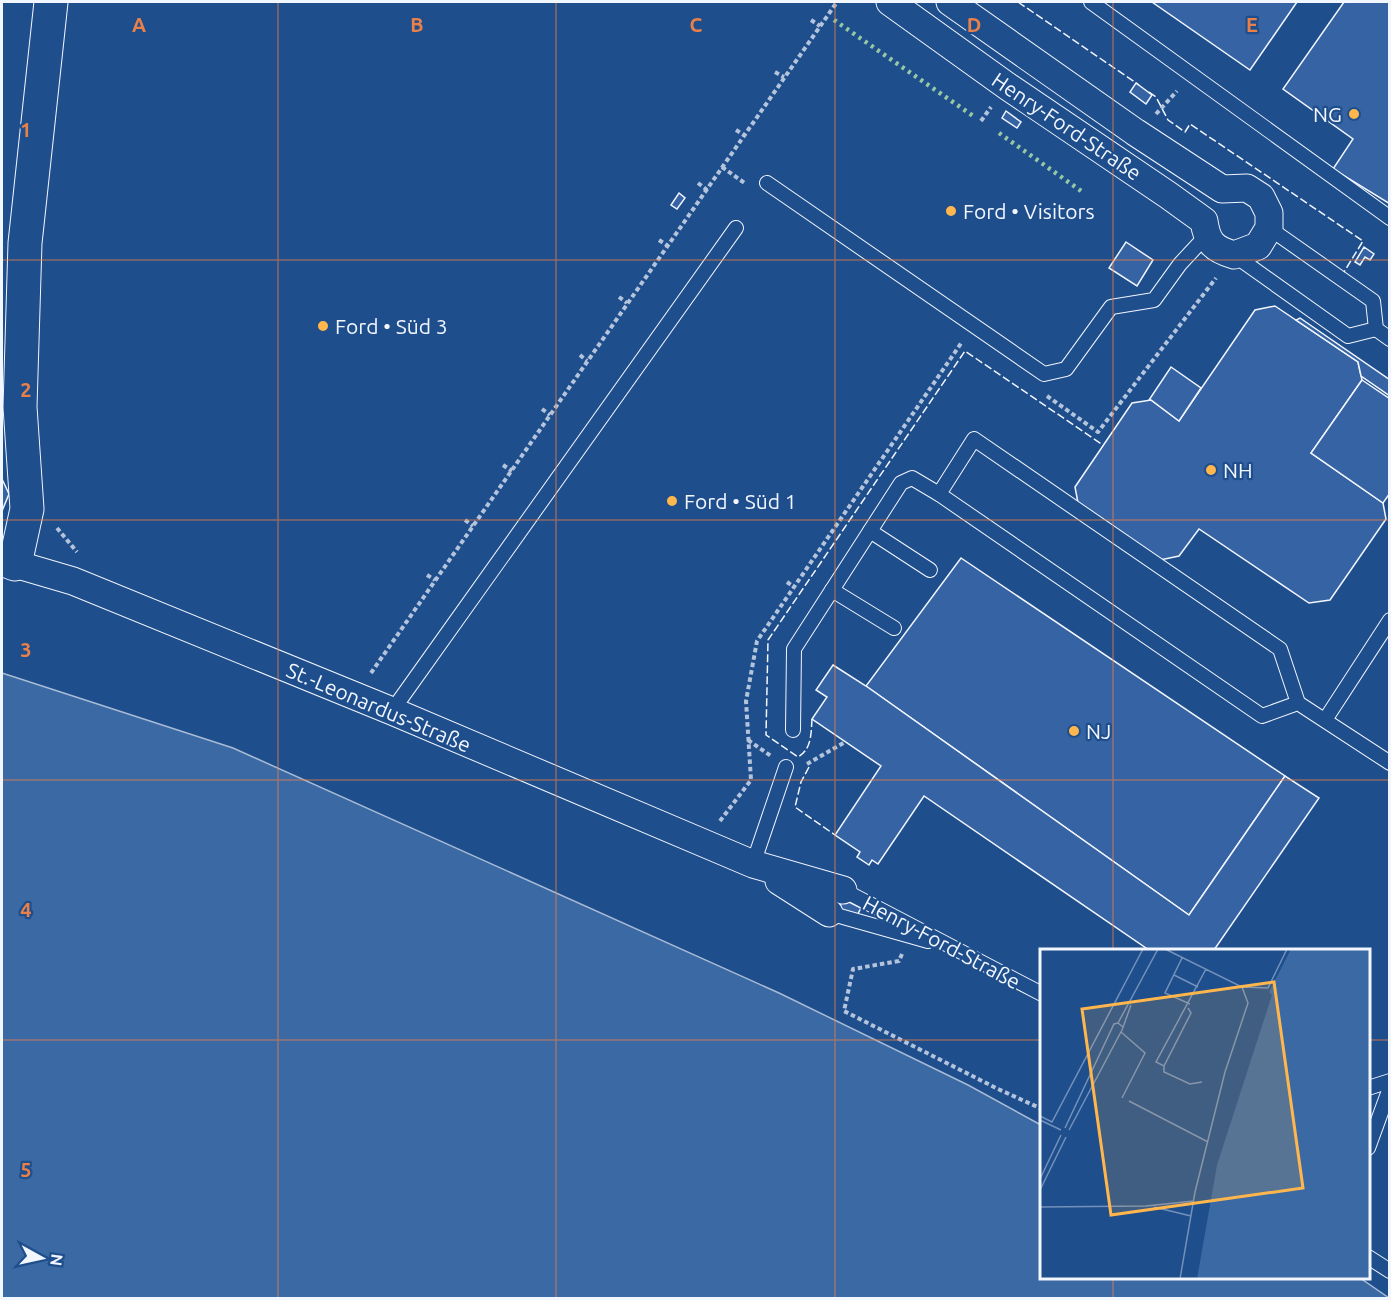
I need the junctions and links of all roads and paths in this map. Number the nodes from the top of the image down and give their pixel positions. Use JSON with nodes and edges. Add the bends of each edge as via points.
{"nodes":[{"id":1,"x":51,"y":2,"type":"edge"},
{"id":2,"x":837,"y":2,"type":"edge"},
{"id":3,"x":890,"y":2,"type":"edge"},
{"id":4,"x":950,"y":2,"type":"edge"},
{"id":5,"x":1091,"y":2,"type":"edge"},
{"id":6,"x":811,"y":20,"type":"dead end"},
{"id":7,"x":820,"y":26,"type":"junction"},
{"id":8,"x":775,"y":72,"type":"dead end"},
{"id":9,"x":784,"y":77,"type":"junction"},
{"id":10,"x":1194,"y":77,"type":"junction"},
{"id":11,"x":736,"y":130,"type":"dead end"},
{"id":12,"x":1135,"y":132,"type":"junction"},
{"id":13,"x":744,"y":135,"type":"junction"},
{"id":14,"x":698,"y":183,"type":"dead end"},
{"id":15,"x":767,"y":183,"type":"dead end"},
{"id":16,"x":707,"y":190,"type":"junction"},
{"id":17,"x":1389,"y":219,"type":"edge"},
{"id":18,"x":736,"y":228,"type":"dead end"},
{"id":19,"x":1205,"y":228,"type":"junction"},
{"id":20,"x":1269,"y":228,"type":"junction"},
{"id":21,"x":659,"y":240,"type":"dead end"},
{"id":22,"x":25,"y":243,"type":"junction"},
{"id":23,"x":668,"y":246,"type":"junction"},
{"id":24,"x":1234,"y":255,"type":"junction"},
{"id":25,"x":619,"y":297,"type":"dead end"},
{"id":26,"x":627,"y":303,"type":"junction"},
{"id":27,"x":2,"y":322,"type":"edge"},
{"id":28,"x":1376,"y":328,"type":"junction"},
{"id":29,"x":1389,"y":339,"type":"edge"},
{"id":30,"x":580,"y":355,"type":"dead end"},
{"id":31,"x":587,"y":360,"type":"junction"},
{"id":32,"x":542,"y":410,"type":"dead end"},
{"id":33,"x":550,"y":415,"type":"junction"},
{"id":34,"x":503,"y":465,"type":"dead end"},
{"id":35,"x":512,"y":471,"type":"junction"},
{"id":36,"x":862,"y":474,"type":"dead end"},
{"id":37,"x":869,"y":478,"type":"dead end"},
{"id":38,"x":939,"y":494,"type":"junction"},
{"id":39,"x":465,"y":520,"type":"dead end"},
{"id":40,"x":473,"y":526,"type":"junction"},
{"id":41,"x":824,"y":528,"type":"dead end"},
{"id":42,"x":870,"y":531,"type":"junction"},
{"id":43,"x":832,"y":532,"type":"dead end"},
{"id":44,"x":8,"y":562,"type":"edge"},
{"id":45,"x":930,"y":570,"type":"dead end"},
{"id":46,"x":427,"y":575,"type":"dead end"},
{"id":47,"x":435,"y":580,"type":"junction"},
{"id":48,"x":787,"y":582,"type":"dead end"},
{"id":49,"x":794,"y":588,"type":"dead end"},
{"id":50,"x":832,"y":590,"type":"junction"},
{"id":51,"x":1389,"y":620,"type":"edge"},
{"id":52,"x":894,"y":628,"type":"dead end"},
{"id":53,"x":751,"y":637,"type":"dead end"},
{"id":54,"x":757,"y":641,"type":"dead end"},
{"id":55,"x":355,"y":696,"type":"junction"},
{"id":56,"x":1298,"y":703,"type":"junction"},
{"id":57,"x":392,"y":711,"type":"junction"},
{"id":58,"x":1324,"y":720,"type":"junction"},
{"id":59,"x":793,"y":730,"type":"dead end"},
{"id":60,"x":1389,"y":763,"type":"edge"},
{"id":61,"x":786,"y":767,"type":"dead end"},
{"id":62,"x":753,"y":864,"type":"junction"},
{"id":63,"x":836,"y":902,"type":"junction"},
{"id":64,"x":910,"y":936,"type":"junction"},
{"id":65,"x":959,"y":950,"type":"junction"},
{"id":66,"x":1040,"y":993,"type":"edge"},
{"id":67,"x":1389,"y":1081,"type":"edge"},
{"id":68,"x":1370,"y":1087,"type":"edge"},
{"id":69,"x":1389,"y":1088,"type":"edge"},
{"id":70,"x":1040,"y":1109,"type":"edge"},
{"id":71,"x":1370,"y":1142,"type":"edge"},
{"id":72,"x":1370,"y":1258,"type":"edge"},
{"id":73,"x":1389,"y":1271,"type":"edge"}],
"edges":[{"from":1,"to":22,"type":"street"},
{"from":2,"to":7,"type":"path"},
{"from":3,"to":19,"type":"street","name":"Henry-Ford-Straße","via":[[1168,195]]},
{"from":4,"to":12,"type":"street","name":"Henry-Ford-Straße"},
{"from":5,"to":10,"type":"lane"},
{"from":6,"to":7,"type":"path"},
{"from":7,"to":9,"type":"path"},
{"from":8,"to":9,"type":"path"},
{"from":9,"to":13,"type":"path"},
{"from":10,"to":12,"type":"path"},
{"from":10,"to":17,"type":"lane"},
{"from":11,"to":13,"type":"path"},
{"from":12,"to":20,"type":"street","name":"Henry-Ford-Straße","via":[[1222,189],[1247,188],[1261,198],[1269,213]]},
{"from":13,"to":16,"type":"path"},
{"from":14,"to":16,"type":"path"},
{"from":15,"to":19,"type":"lane","via":[[1044,374],[1066,369],[1111,307],[1154,300]]},
{"from":16,"to":23,"type":"path"},
{"from":18,"to":57,"type":"lane"},
{"from":19,"to":24,"type":"street","name":"Henry-Ford-Straße","via":[[1215,246]]},
{"from":20,"to":24,"type":"street","via":[[1258,246]]},
{"from":20,"to":28,"type":"lane","via":[[1373,301]]},
{"from":21,"to":23,"type":"path"},
{"from":22,"to":27,"type":"street"},
{"from":22,"to":44,"type":"street","via":[[20,406],[27,509]]},
{"from":23,"to":26,"type":"path"},
{"from":24,"to":28,"type":"lane","name":"Henry-Ford-Straße","via":[[1348,336]]},
{"from":25,"to":26,"type":"path"},
{"from":26,"to":31,"type":"path"},
{"from":28,"to":29,"type":"lane"},
{"from":30,"to":31,"type":"path"},
{"from":31,"to":33,"type":"path"},
{"from":32,"to":33,"type":"path"},
{"from":33,"to":35,"type":"path"},
{"from":34,"to":35,"type":"path"},
{"from":35,"to":40,"type":"path"},
{"from":36,"to":37,"type":"path"},
{"from":38,"to":42,"type":"lane","via":[[912,478],[902,483]]},
{"from":38,"to":56,"type":"lane","via":[[1262,716]]},
{"from":38,"to":56,"type":"lane","via":[[974,440],[1280,649]]},
{"from":39,"to":40,"type":"path"},
{"from":40,"to":47,"type":"path"},
{"from":41,"to":43,"type":"path"},
{"from":42,"to":45,"type":"lane"},
{"from":42,"to":50,"type":"lane"},
{"from":44,"to":55,"type":"street","name":"St.-Leonardus-Straße","via":[[73,581]]},
{"from":46,"to":47,"type":"path"},
{"from":47,"to":55,"type":"path"},
{"from":48,"to":49,"type":"path"},
{"from":50,"to":52,"type":"lane"},
{"from":50,"to":59,"type":"lane","via":[[794,649]]},
{"from":51,"to":58,"type":"lane"},
{"from":53,"to":54,"type":"path"},
{"from":55,"to":57,"type":"street","name":"St.-Leonardus-Straße"},
{"from":56,"to":58,"type":"lane"},
{"from":57,"to":62,"type":"street","name":"St.-Leonardus-Straße"},
{"from":58,"to":60,"type":"lane"},
{"from":61,"to":62,"type":"lane"},
{"from":62,"to":63,"type":"street","name":"St.-Leonardus-Straße"},
{"from":63,"to":64,"type":"lane"},
{"from":63,"to":65,"type":"lane","name":"Henry-Ford-Straße"},
{"from":64,"to":65,"type":"lane"},
{"from":64,"to":70,"type":"path","via":[[899,960],[852,969],[844,1011]]},
{"from":65,"to":66,"type":"lane","name":"Henry-Ford-Straße"},
{"from":67,"to":68,"type":"lane"},
{"from":69,"to":71,"type":"lane"},
{"from":72,"to":73,"type":"lane"}]}
